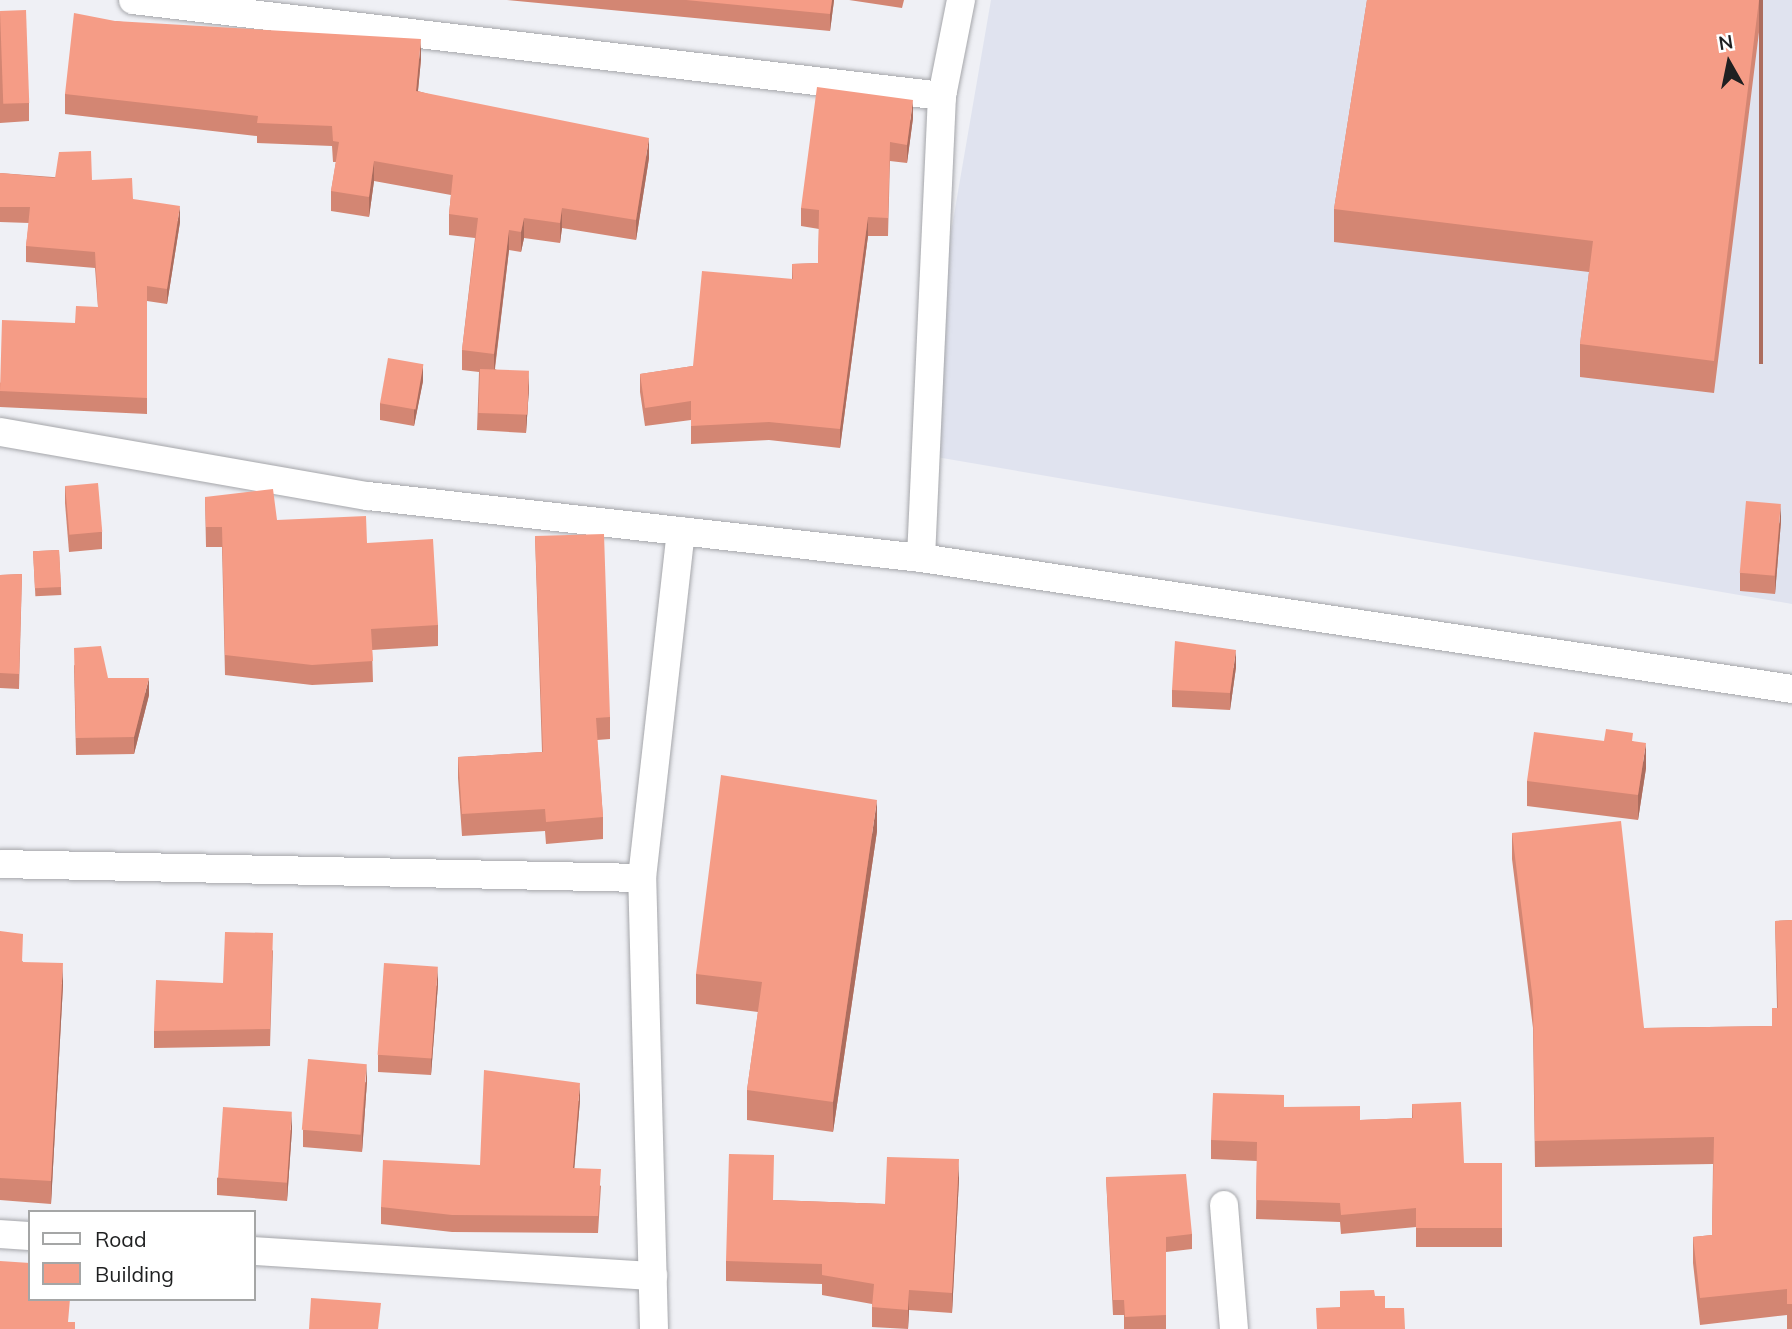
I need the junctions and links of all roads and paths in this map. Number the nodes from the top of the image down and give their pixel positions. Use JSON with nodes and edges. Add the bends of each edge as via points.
{"nodes":[{"id":1,"x":133,"y":0,"type":"edge"},
{"id":2,"x":961,"y":0,"type":"edge"},
{"id":3,"x":943,"y":96,"type":"junction"},
{"id":4,"x":0,"y":432,"type":"edge"},
{"id":5,"x":681,"y":531,"type":"junction"},
{"id":6,"x":921,"y":558,"type":"junction"},
{"id":7,"x":1792,"y":689,"type":"edge"},
{"id":8,"x":0,"y":864,"type":"edge"},
{"id":9,"x":642,"y":878,"type":"junction"},
{"id":10,"x":1224,"y":1205,"type":"dead end"},
{"id":11,"x":0,"y":1234,"type":"edge"},
{"id":12,"x":28,"y":1236,"type":"edge"},
{"id":13,"x":256,"y":1251,"type":"edge"},
{"id":14,"x":653,"y":1276,"type":"junction"},
{"id":15,"x":654,"y":1329,"type":"edge"},
{"id":16,"x":1234,"y":1329,"type":"edge"}],
"edges":[{"from":1,"to":3,"type":"street"},
{"from":2,"to":3,"type":"street"},
{"from":3,"to":6,"type":"street"},
{"from":4,"to":5,"type":"street","via":[[368,496]]},
{"from":5,"to":6,"type":"street"},
{"from":5,"to":9,"type":"street"},
{"from":6,"to":7,"type":"street"},
{"from":8,"to":9,"type":"street"},
{"from":9,"to":14,"type":"street"},
{"from":10,"to":16,"type":"street"},
{"from":11,"to":12,"type":"street"},
{"from":13,"to":14,"type":"street"},
{"from":14,"to":15,"type":"street"}]}
